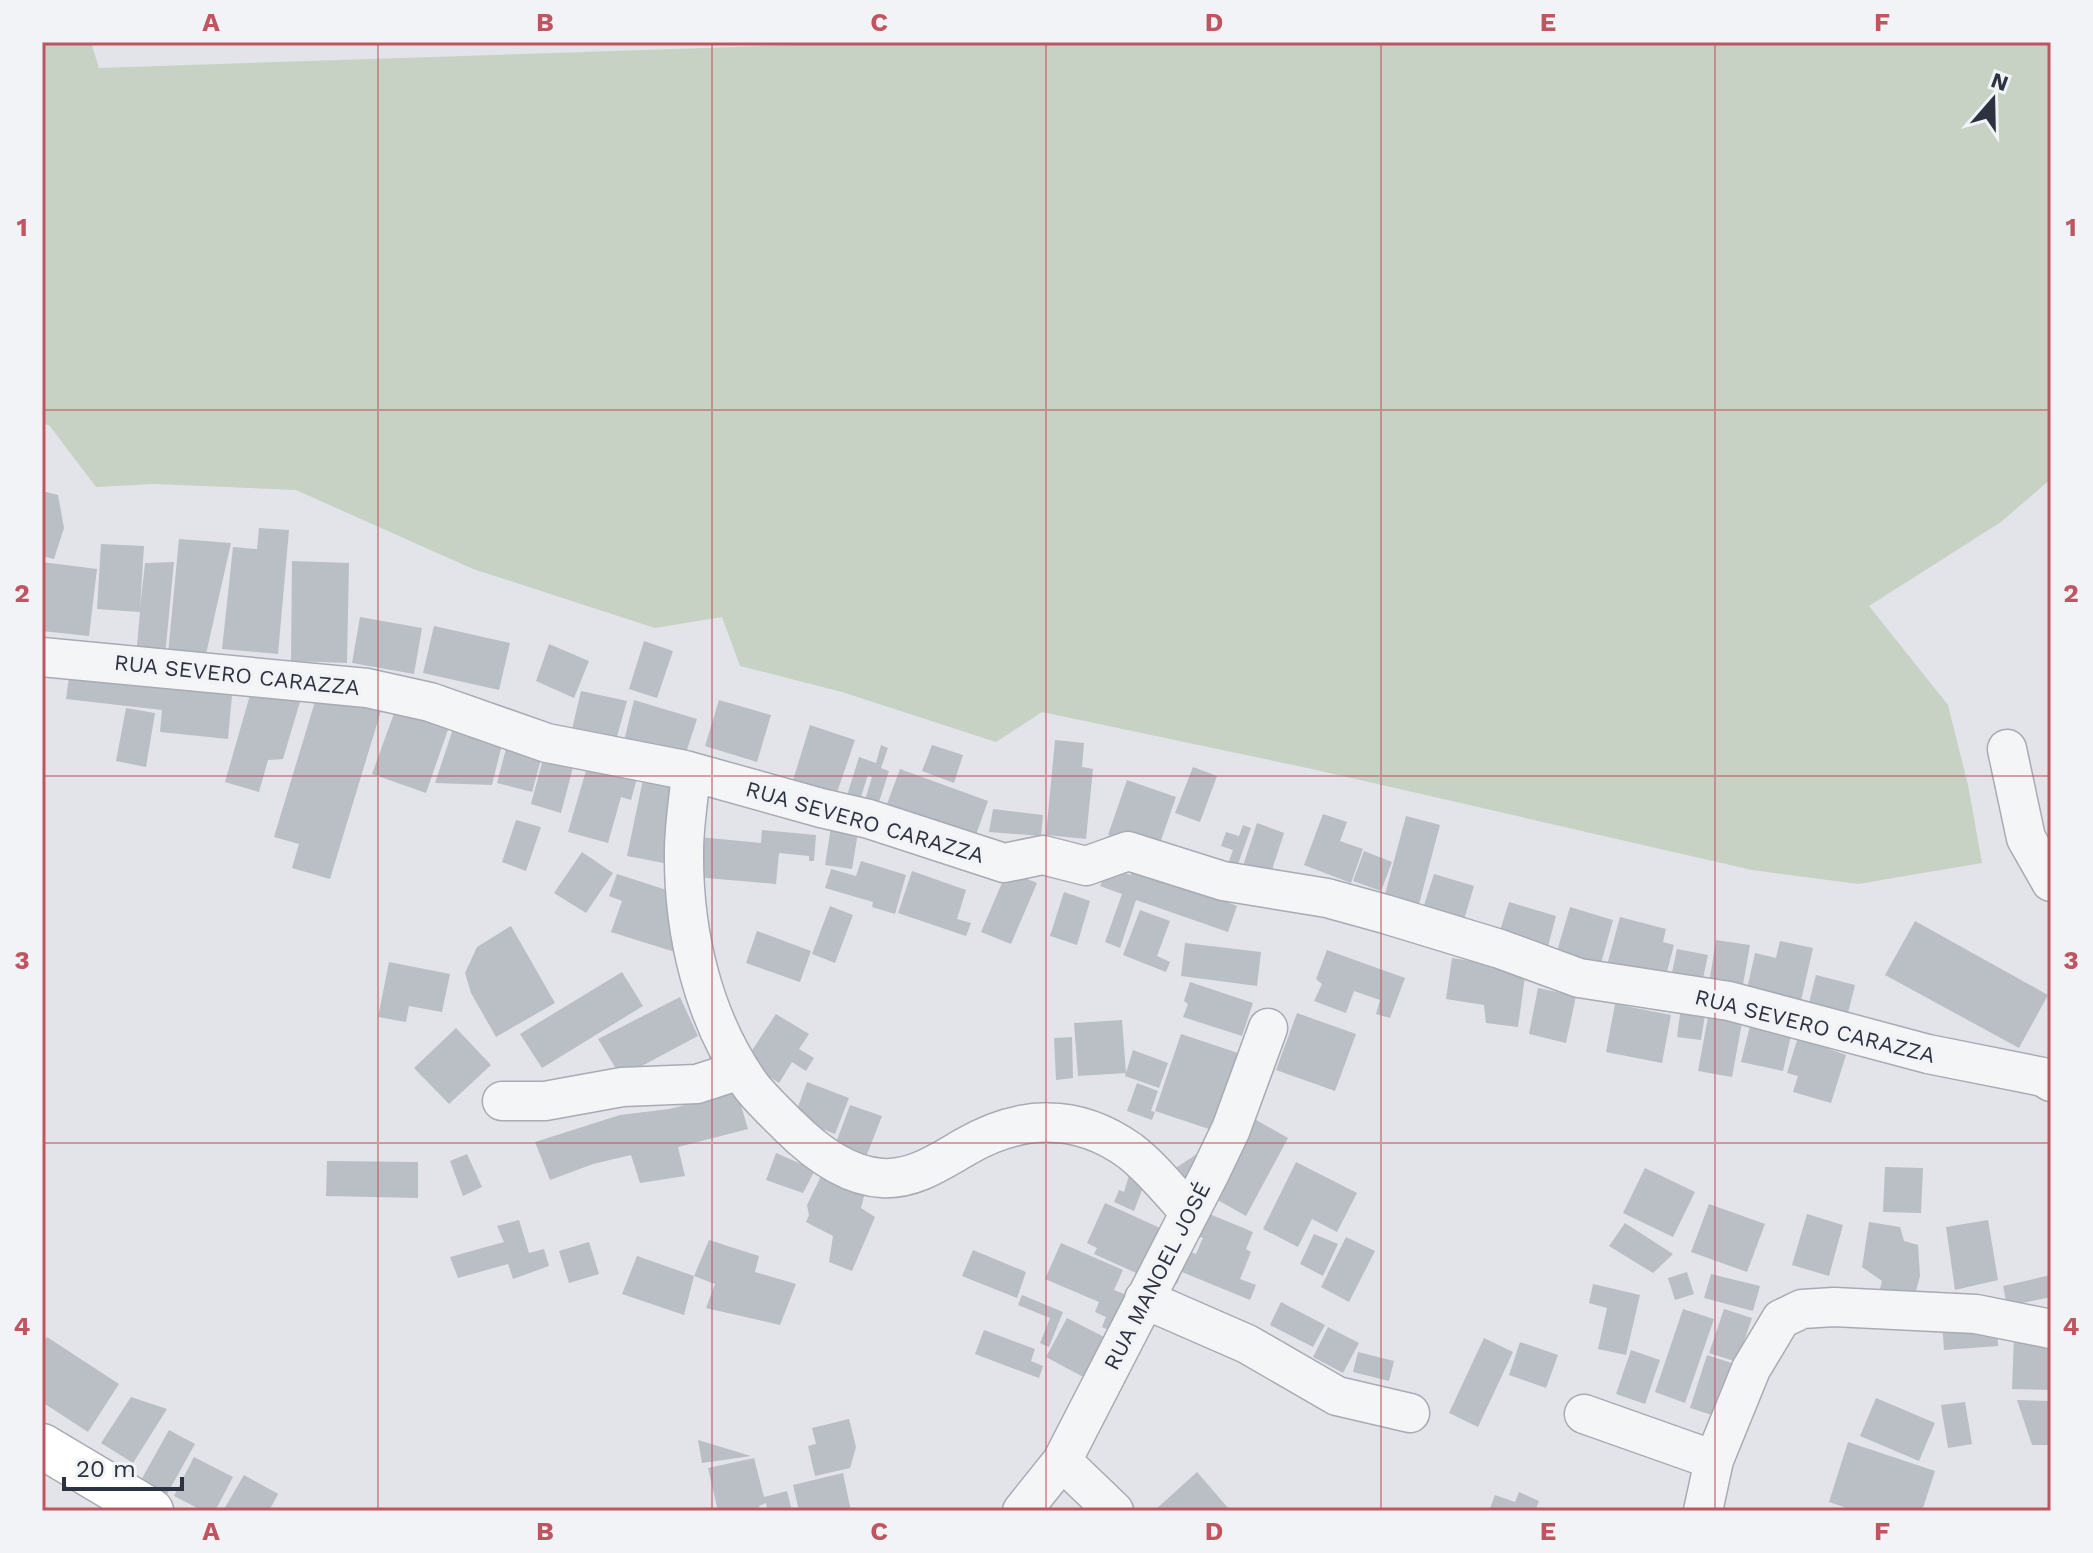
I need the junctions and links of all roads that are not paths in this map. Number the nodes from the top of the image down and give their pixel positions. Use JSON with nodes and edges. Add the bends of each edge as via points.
{"nodes":[{"id":1,"x":42,"y":657,"type":"edge"},
{"id":2,"x":2007,"y":749,"type":"dead end"},
{"id":3,"x":691,"y":772,"type":"junction"},
{"id":4,"x":2051,"y":882,"type":"edge"},
{"id":5,"x":1268,"y":1028,"type":"dead end"},
{"id":6,"x":740,"y":1070,"type":"junction"},
{"id":7,"x":2051,"y":1082,"type":"edge"},
{"id":8,"x":502,"y":1101,"type":"dead end"},
{"id":9,"x":1189,"y":1212,"type":"junction"},
{"id":10,"x":1144,"y":1299,"type":"junction"},
{"id":11,"x":2051,"y":1329,"type":"edge"},
{"id":12,"x":1410,"y":1413,"type":"dead end"},
{"id":13,"x":1584,"y":1414,"type":"dead end"},
{"id":14,"x":42,"y":1446,"type":"edge"},
{"id":15,"x":1714,"y":1460,"type":"junction"},
{"id":16,"x":1062,"y":1461,"type":"junction"},
{"id":17,"x":151,"y":1511,"type":"edge"},
{"id":18,"x":1022,"y":1511,"type":"edge"},
{"id":19,"x":1114,"y":1511,"type":"edge"},
{"id":20,"x":1703,"y":1511,"type":"edge"}],
"edges":[{"from":1,"to":3,"type":"street","name":"RUA SEVERO CARAZZA","via":[[367,688],[430,702],[547,743]]},
{"from":2,"to":4,"type":"street","via":[[2026,838]]},
{"from":3,"to":6,"type":"street","via":[[684,847],[687,919],[712,1012]]},
{"from":3,"to":7,"type":"street","name":"RUA SEVERO CARAZZA","via":[[869,819],[1004,863],[1043,855],[1086,866],[1128,851],[1223,881],[1342,902],[1579,978],[1729,1001]]},
{"from":5,"to":9,"type":"street","name":"RUA MANOEL JOSÉ","via":[[1231,1129]]},
{"from":6,"to":8,"type":"street","via":[[697,1084]]},
{"from":6,"to":9,"type":"street","via":[[816,1150],[867,1176],[904,1177],[1002,1128],[1046,1121],[1092,1131],[1129,1151]]},
{"from":9,"to":10,"type":"street","name":"RUA MANOEL JOSÉ"},
{"from":10,"to":12,"type":"street","via":[[1247,1344],[1337,1396]]},
{"from":10,"to":16,"type":"street","name":"RUA MANOEL JOSÉ"},
{"from":11,"to":15,"type":"street","via":[[1976,1314],[1802,1309],[1781,1319],[1760,1353]]},
{"from":13,"to":15,"type":"street"},
{"from":14,"to":17,"type":"street"},
{"from":15,"to":20,"type":"street"},
{"from":16,"to":18,"type":"street","name":"RUA MANOEL JOSÉ"},
{"from":16,"to":19,"type":"street"}]}
